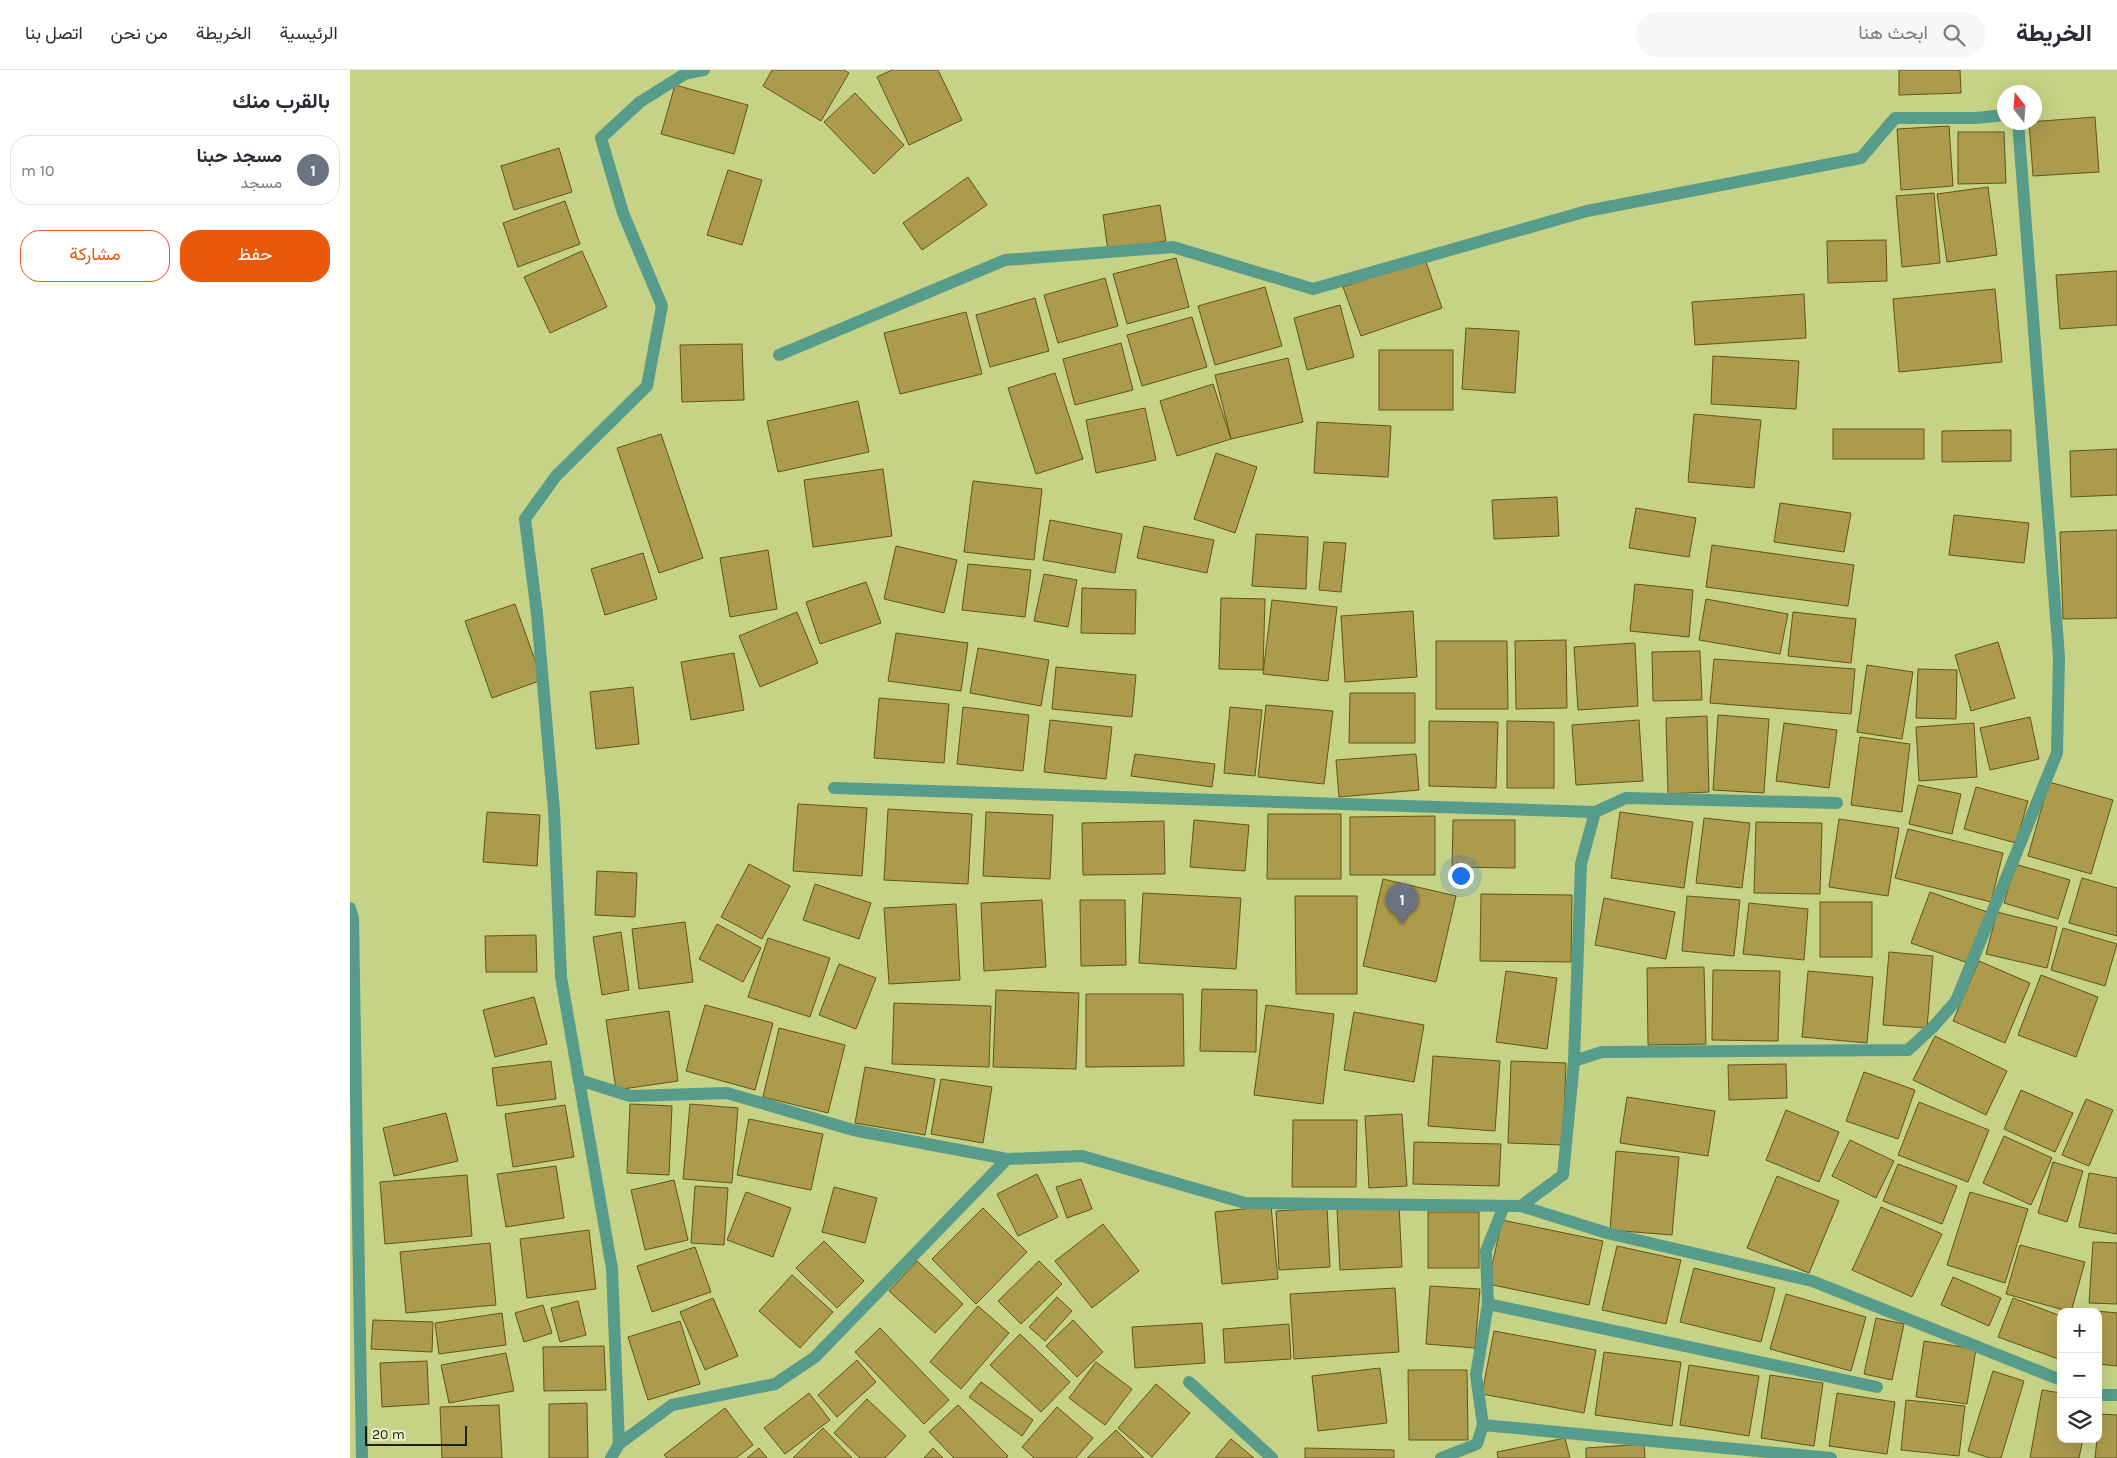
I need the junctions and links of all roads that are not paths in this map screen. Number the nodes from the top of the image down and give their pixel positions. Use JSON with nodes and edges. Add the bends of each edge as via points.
{"nodes":[{"id":1,"x":704,"y":70,"type":"edge"},
{"id":2,"x":1997,"y":116,"type":"edge"},
{"id":3,"x":2019,"y":130,"type":"edge"},
{"id":4,"x":780,"y":355,"type":"dead end"},
{"id":5,"x":834,"y":788,"type":"dead end"},
{"id":6,"x":1837,"y":803,"type":"dead end"},
{"id":7,"x":1596,"y":812,"type":"junction"},
{"id":8,"x":350,"y":908,"type":"edge"},
{"id":9,"x":1574,"y":1061,"type":"junction"},
{"id":10,"x":579,"y":1080,"type":"junction"},
{"id":11,"x":1007,"y":1159,"type":"junction"},
{"id":12,"x":1504,"y":1206,"type":"junction"},
{"id":13,"x":1521,"y":1206,"type":"junction"},
{"id":14,"x":1488,"y":1304,"type":"junction"},
{"id":15,"x":2057,"y":1378,"type":"edge"},
{"id":16,"x":1189,"y":1382,"type":"dead end"},
{"id":17,"x":1877,"y":1387,"type":"dead end"},
{"id":18,"x":2102,"y":1395,"type":"edge"},
{"id":19,"x":2117,"y":1395,"type":"edge"},
{"id":20,"x":1483,"y":1425,"type":"junction"},
{"id":21,"x":619,"y":1444,"type":"junction"},
{"id":22,"x":362,"y":1458,"type":"edge"},
{"id":23,"x":611,"y":1458,"type":"edge"},
{"id":24,"x":1272,"y":1458,"type":"edge"},
{"id":25,"x":1441,"y":1458,"type":"edge"},
{"id":26,"x":1831,"y":1458,"type":"edge"}],
"edges":[{"from":1,"to":10,"type":"street","via":[[686,74],[640,102],[601,138],[623,213],[662,306],[647,386],[556,476],[525,518],[538,623],[554,811],[561,977]]},
{"from":2,"to":4,"type":"street","via":[[1895,118],[1860,158],[1587,211],[1313,290],[1173,247],[1005,260]]},
{"from":3,"to":9,"type":"street","via":[[2060,657],[2057,753],[1956,1001],[1908,1050],[1602,1052]]},
{"from":5,"to":7,"type":"street"},
{"from":6,"to":7,"type":"street","via":[[1626,798]]},
{"from":7,"to":9,"type":"street","via":[[1580,864]]},
{"from":8,"to":22,"type":"street","via":[[353,918]]},
{"from":9,"to":13,"type":"street","via":[[1562,1175]]},
{"from":10,"to":11,"type":"street","via":[[630,1096],[727,1093],[854,1130]]},
{"from":10,"to":21,"type":"street","via":[[612,1269]]},
{"from":11,"to":12,"type":"street","via":[[1082,1156],[1245,1203]]},
{"from":11,"to":21,"type":"street","via":[[816,1357],[775,1384],[672,1405]]},
{"from":12,"to":13,"type":"street"},
{"from":12,"to":14,"type":"street","via":[[1486,1251]]},
{"from":13,"to":15,"type":"street","via":[[1607,1233],[1812,1281]]},
{"from":14,"to":17,"type":"street"},
{"from":14,"to":20,"type":"street","via":[[1476,1375]]},
{"from":16,"to":24,"type":"street"},
{"from":18,"to":19,"type":"street"},
{"from":20,"to":25,"type":"street","via":[[1477,1444]]},
{"from":20,"to":26,"type":"street"},
{"from":21,"to":23,"type":"street"}]}
